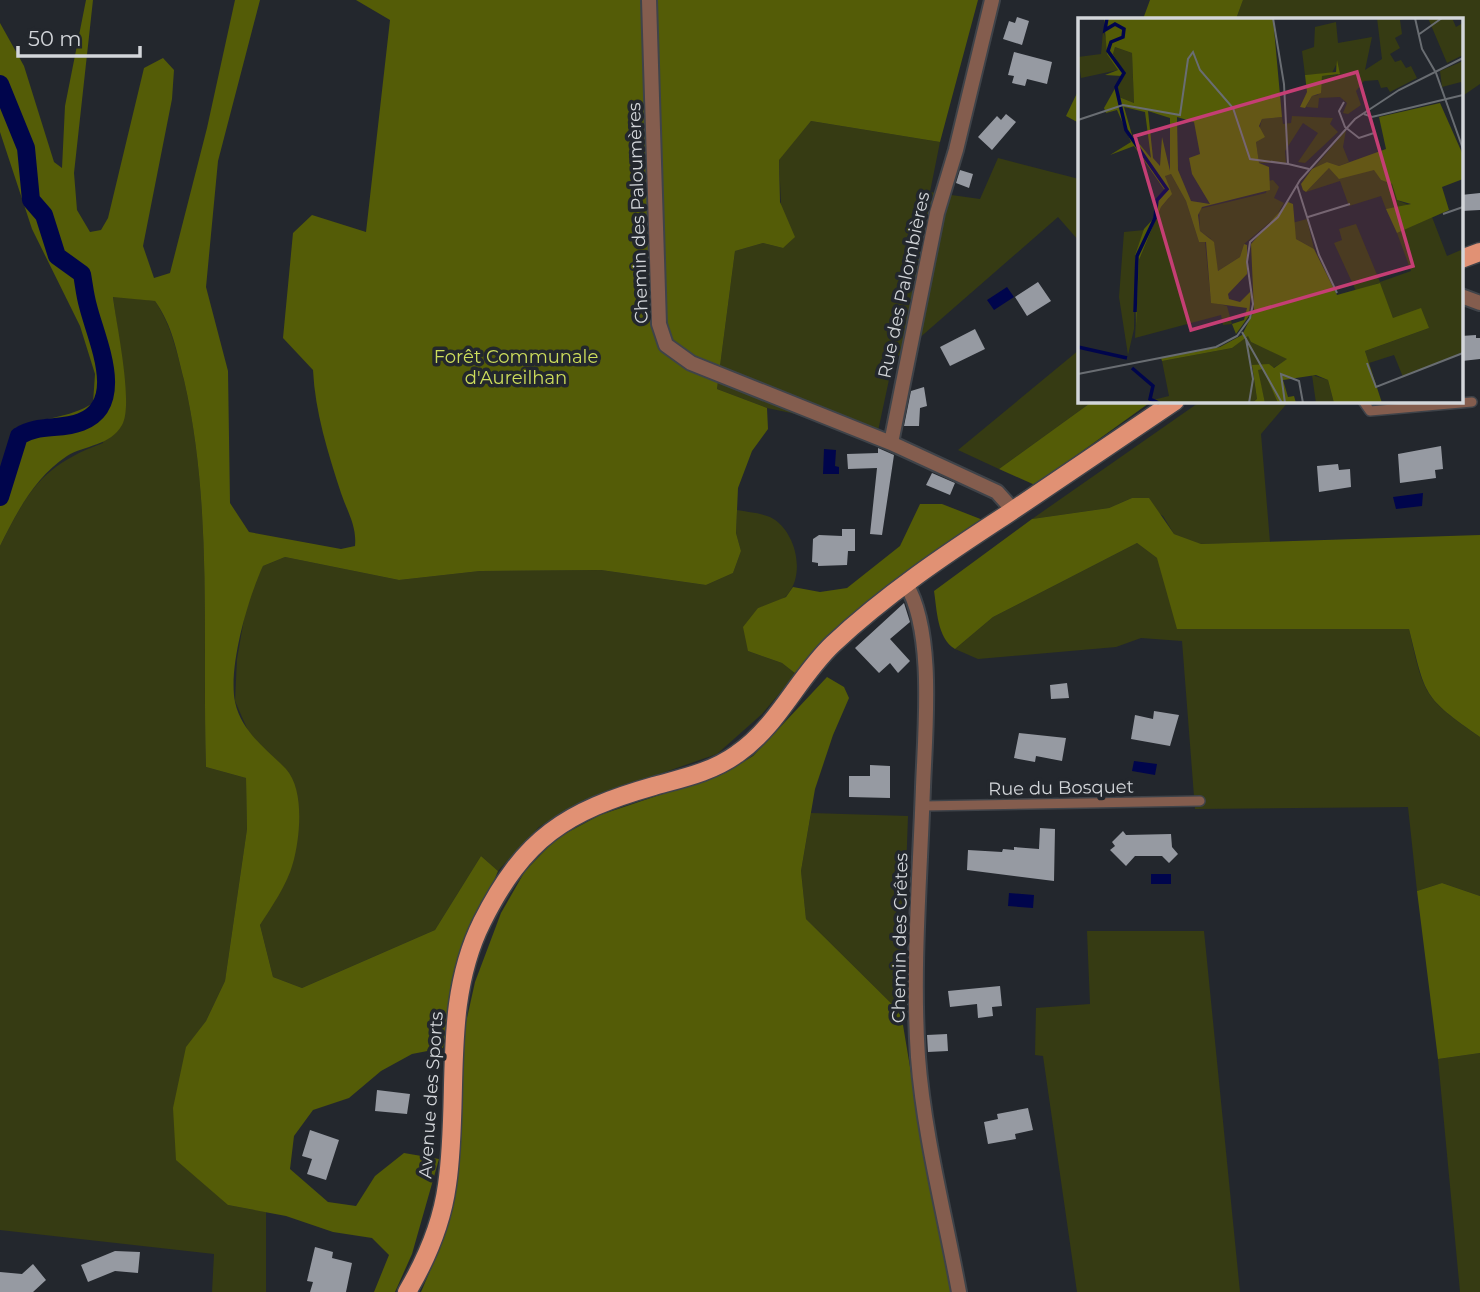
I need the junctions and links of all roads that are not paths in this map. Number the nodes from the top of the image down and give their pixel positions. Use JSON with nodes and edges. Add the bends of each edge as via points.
{"nodes":[{"id":1,"x":649,"y":0,"type":"edge"},
{"id":2,"x":992,"y":0,"type":"edge"},
{"id":3,"x":1480,"y":252,"type":"edge"},
{"id":4,"x":1462,"y":259,"type":"edge"},
{"id":5,"x":1462,"y":296,"type":"edge"},
{"id":6,"x":1480,"y":303,"type":"edge"},
{"id":7,"x":1174,"y":402,"type":"edge"},
{"id":8,"x":1364,"y":402,"type":"edge"},
{"id":9,"x":1472,"y":402,"type":"dead end"},
{"id":10,"x":891,"y":443,"type":"junction"},
{"id":11,"x":1013,"y":510,"type":"junction"},
{"id":12,"x":906,"y":584,"type":"junction"},
{"id":13,"x":1200,"y":802,"type":"dead end"},
{"id":14,"x":923,"y":806,"type":"junction"},
{"id":15,"x":407,"y":1292,"type":"edge"},
{"id":16,"x":959,"y":1292,"type":"edge"}],
"edges":[{"from":1,"to":10,"type":"street","name":"Chemin des Paloumères","via":[[659,324],[666,345],[691,363]]},
{"from":2,"to":10,"type":"street","name":"Rue des Palombières","via":[[937,213]]},
{"from":3,"to":4,"type":"main road"},
{"from":5,"to":6,"type":"street"},
{"from":7,"to":11,"type":"main road","name":"Avenue des Sports"},
{"from":8,"to":9,"type":"lane","via":[[1370,411]]},
{"from":10,"to":11,"type":"street","via":[[997,492]]},
{"from":11,"to":12,"type":"main road","name":"Avenue des Sports"},
{"from":12,"to":14,"type":"street","name":"Chemin des Crêtes","via":[[923,625]]},
{"from":12,"to":15,"type":"main road","name":"Avenue des Sports","via":[[831,645],[759,735],[737,754],[708,770],[602,801],[572,816],[521,860],[480,926],[457,1012],[447,1186],[430,1243]]},
{"from":13,"to":14,"type":"lane","name":"Rue du Bosquet"},
{"from":14,"to":16,"type":"street","name":"Chemin des Crêtes","via":[[919,1060]]}]}
